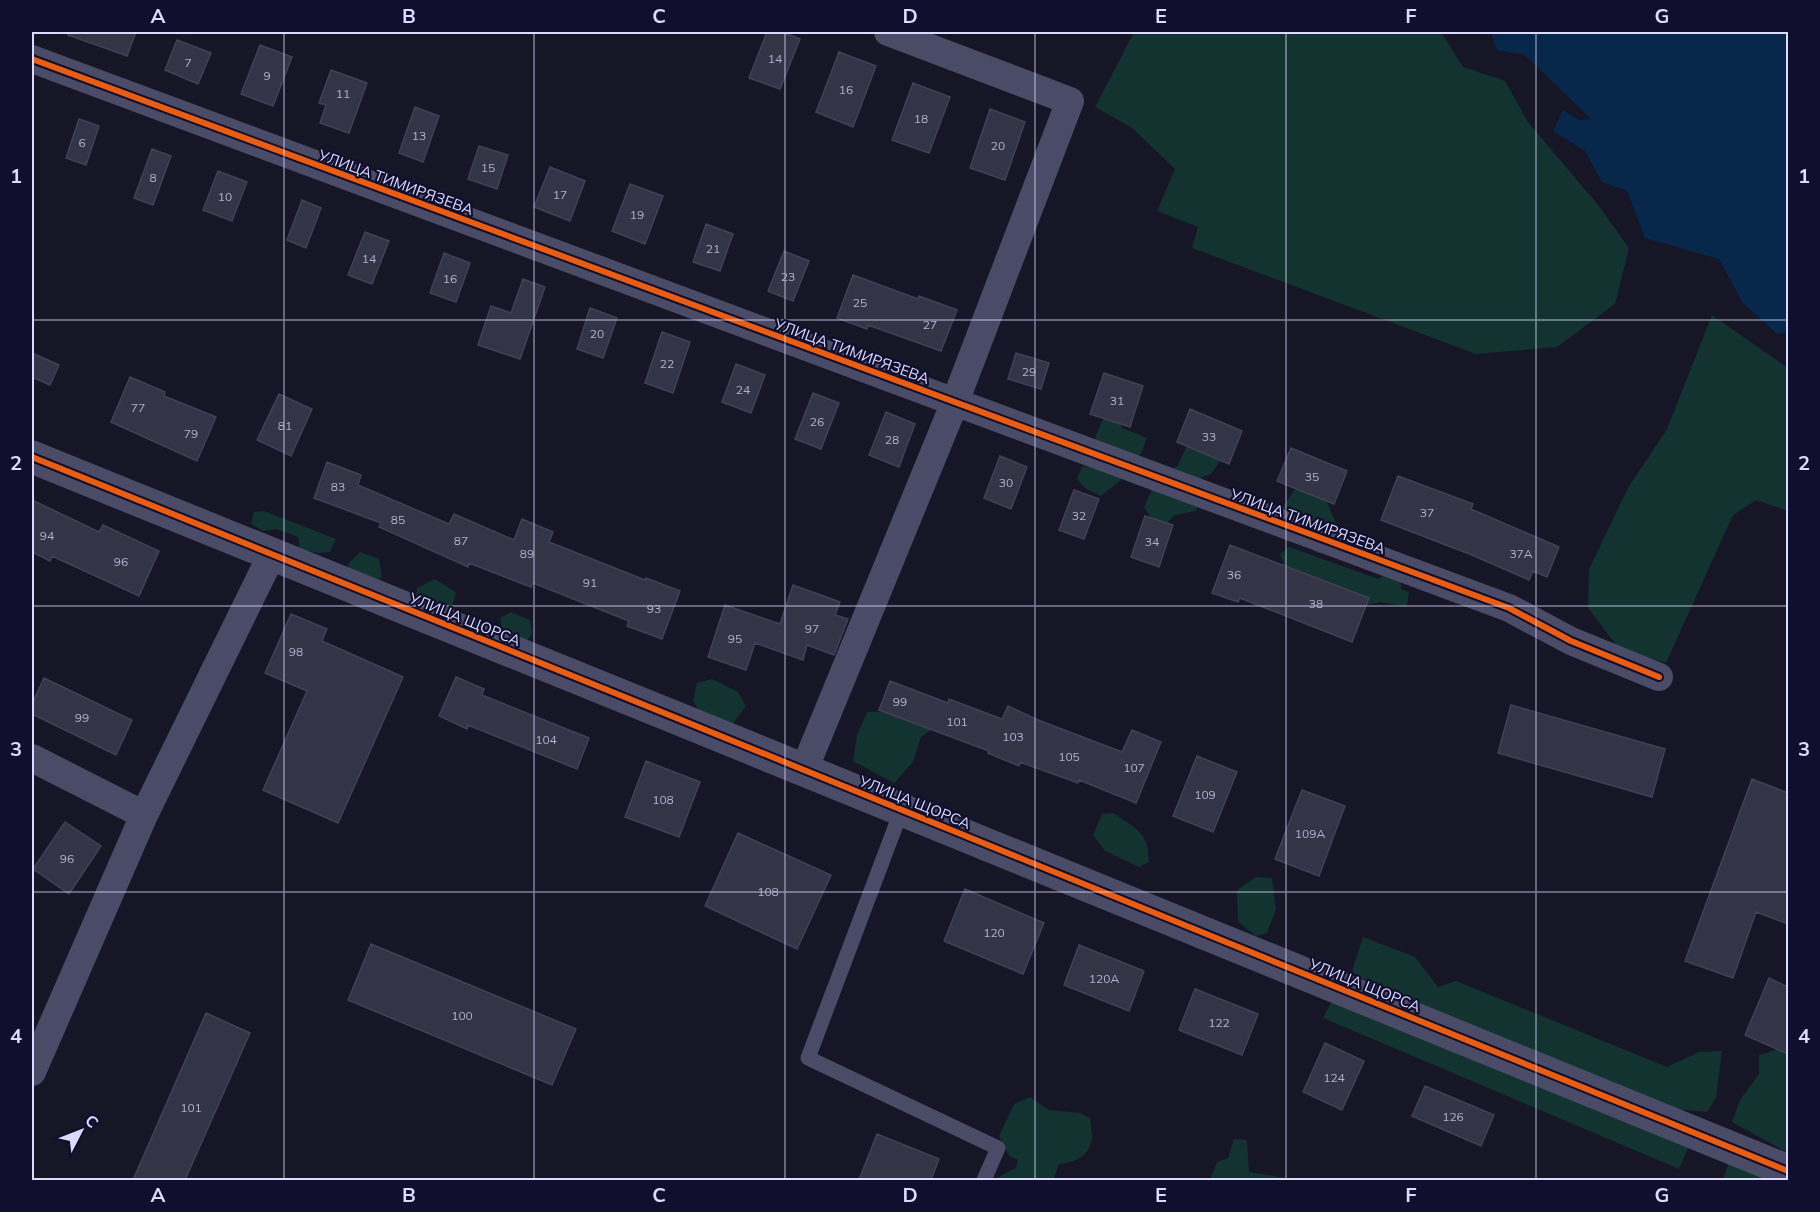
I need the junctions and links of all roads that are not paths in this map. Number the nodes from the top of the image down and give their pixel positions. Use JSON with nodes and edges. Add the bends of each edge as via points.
{"nodes":[{"id":1,"x":888,"y":32,"type":"edge"},
{"id":2,"x":32,"y":59,"type":"edge"},
{"id":3,"x":955,"y":402,"type":"junction"},
{"id":4,"x":32,"y":457,"type":"edge"},
{"id":5,"x":272,"y":554,"type":"junction"},
{"id":6,"x":1659,"y":677,"type":"dead end"},
{"id":7,"x":32,"y":758,"type":"edge"},
{"id":8,"x":804,"y":770,"type":"junction"},
{"id":9,"x":902,"y":810,"type":"junction"},
{"id":10,"x":144,"y":815,"type":"junction"},
{"id":11,"x":35,"y":1058,"type":"edge"},
{"id":12,"x":1788,"y":1171,"type":"edge"},
{"id":13,"x":984,"y":1180,"type":"edge"}],
"edges":[{"from":1,"to":3,"type":"street","via":[[1070,101]]},
{"from":2,"to":3,"type":"street","name":"УЛИЦА ТИМИРЯЗЕВА"},
{"from":3,"to":6,"type":"street","name":"УЛИЦА ТИМИРЯЗЕВА","via":[[1509,608],[1571,641]]},
{"from":3,"to":8,"type":"street"},
{"from":4,"to":5,"type":"street","name":"УЛИЦА ЩОРСА"},
{"from":5,"to":8,"type":"street","name":"УЛИЦА ЩОРСА"},
{"from":5,"to":10,"type":"street"},
{"from":7,"to":10,"type":"street"},
{"from":8,"to":9,"type":"street","name":"УЛИЦА ЩОРСА"},
{"from":9,"to":12,"type":"street","name":"УЛИЦА ЩОРСА"},
{"from":9,"to":13,"type":"lane","via":[[808,1058],[998,1148]]},
{"from":10,"to":11,"type":"street"}]}
